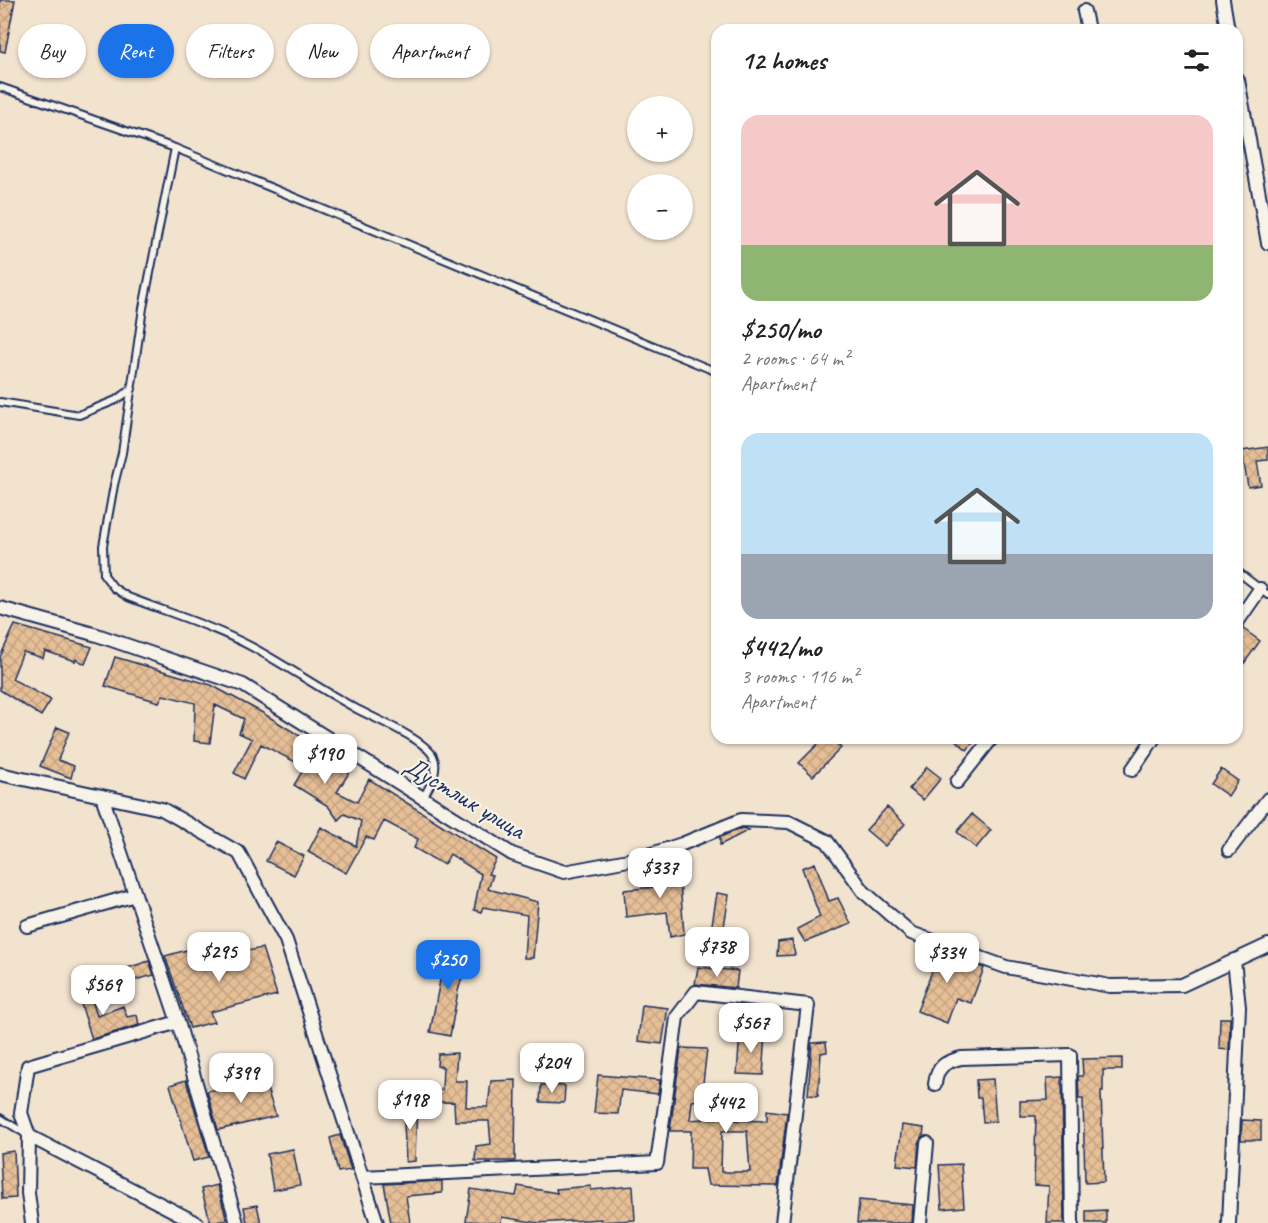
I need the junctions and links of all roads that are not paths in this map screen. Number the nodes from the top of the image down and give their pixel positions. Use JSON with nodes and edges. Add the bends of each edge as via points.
{"nodes":[{"id":1,"x":1222,"y":0,"type":"edge"},
{"id":2,"x":1084,"y":11,"type":"dead end"},
{"id":3,"x":1087,"y":24,"type":"edge"},
{"id":4,"x":1227,"y":24,"type":"edge"},
{"id":5,"x":0,"y":87,"type":"edge"},
{"id":6,"x":1243,"y":107,"type":"edge"},
{"id":7,"x":175,"y":148,"type":"junction"},
{"id":8,"x":1268,"y":243,"type":"edge"},
{"id":9,"x":711,"y":370,"type":"edge"},
{"id":10,"x":132,"y":389,"type":"junction"},
{"id":11,"x":0,"y":402,"type":"edge"},
{"id":12,"x":1243,"y":576,"type":"edge"},
{"id":13,"x":1264,"y":592,"type":"edge"},
{"id":14,"x":0,"y":608,"type":"edge"},
{"id":15,"x":1243,"y":615,"type":"edge"},
{"id":16,"x":988,"y":744,"type":"edge"},
{"id":17,"x":1151,"y":744,"type":"edge"},
{"id":18,"x":1132,"y":770,"type":"dead end"},
{"id":19,"x":0,"y":774,"type":"edge"},
{"id":20,"x":957,"y":782,"type":"dead end"},
{"id":21,"x":102,"y":796,"type":"junction"},
{"id":22,"x":423,"y":798,"type":"junction"},
{"id":23,"x":1268,"y":799,"type":"edge"},
{"id":24,"x":1229,"y":850,"type":"dead end"},
{"id":25,"x":135,"y":895,"type":"junction"},
{"id":26,"x":27,"y":926,"type":"dead end"},
{"id":27,"x":1268,"y":945,"type":"edge"},
{"id":28,"x":1234,"y":960,"type":"junction"},
{"id":29,"x":178,"y":1022,"type":"junction"},
{"id":30,"x":935,"y":1084,"type":"dead end"},
{"id":31,"x":0,"y":1118,"type":"edge"},
{"id":32,"x":29,"y":1136,"type":"junction"},
{"id":33,"x":927,"y":1143,"type":"dead end"},
{"id":34,"x":362,"y":1177,"type":"junction"},
{"id":35,"x":32,"y":1223,"type":"edge"},
{"id":36,"x":197,"y":1223,"type":"edge"},
{"id":37,"x":237,"y":1223,"type":"edge"},
{"id":38,"x":377,"y":1223,"type":"edge"},
{"id":39,"x":782,"y":1223,"type":"edge"},
{"id":40,"x":920,"y":1223,"type":"edge"},
{"id":41,"x":1072,"y":1223,"type":"edge"},
{"id":42,"x":1229,"y":1223,"type":"edge"}],
"edges":[{"from":1,"to":4,"type":"street"},
{"from":2,"to":3,"type":"street"},
{"from":5,"to":7,"type":"lane"},
{"from":6,"to":8,"type":"street"},
{"from":7,"to":9,"type":"lane"},
{"from":7,"to":10,"type":"lane","via":[[143,308]]},
{"from":10,"to":11,"type":"lane","via":[[80,415]]},
{"from":10,"to":22,"type":"lane","via":[[103,546],[104,575],[128,597],[254,648],[429,750],[436,767]]},
{"from":12,"to":13,"type":"lane"},
{"from":13,"to":15,"type":"street"},
{"from":14,"to":22,"type":"street","name":"Дустлик улица","via":[[97,635],[243,685]]},
{"from":16,"to":20,"type":"street"},
{"from":17,"to":18,"type":"street"},
{"from":19,"to":21,"type":"street"},
{"from":21,"to":25,"type":"street"},
{"from":21,"to":34,"type":"street","via":[[162,809],[239,853],[286,940]]},
{"from":22,"to":28,"type":"street","name":"Дустлик улица","via":[[512,854],[564,872],[639,858],[741,820],[789,822],[827,841],[864,892],[910,933],[1023,971],[1110,986],[1182,986]]},
{"from":23,"to":24,"type":"street"},
{"from":25,"to":26,"type":"street"},
{"from":25,"to":29,"type":"street"},
{"from":27,"to":28,"type":"street","name":"Дустлик улица"},
{"from":28,"to":42,"type":"street","via":[[1239,1007]]},
{"from":29,"to":32,"type":"street","via":[[28,1066],[21,1113]]},
{"from":29,"to":37,"type":"street"},
{"from":30,"to":41,"type":"street","via":[[936,1073],[947,1062],[962,1058],[1070,1055]]},
{"from":31,"to":32,"type":"lane"},
{"from":32,"to":35,"type":"street"},
{"from":32,"to":36,"type":"street"},
{"from":33,"to":40,"type":"street"},
{"from":34,"to":38,"type":"street"},
{"from":34,"to":39,"type":"street","via":[[657,1163],[677,1017],[696,992],[752,998],[808,1005]]}]}
